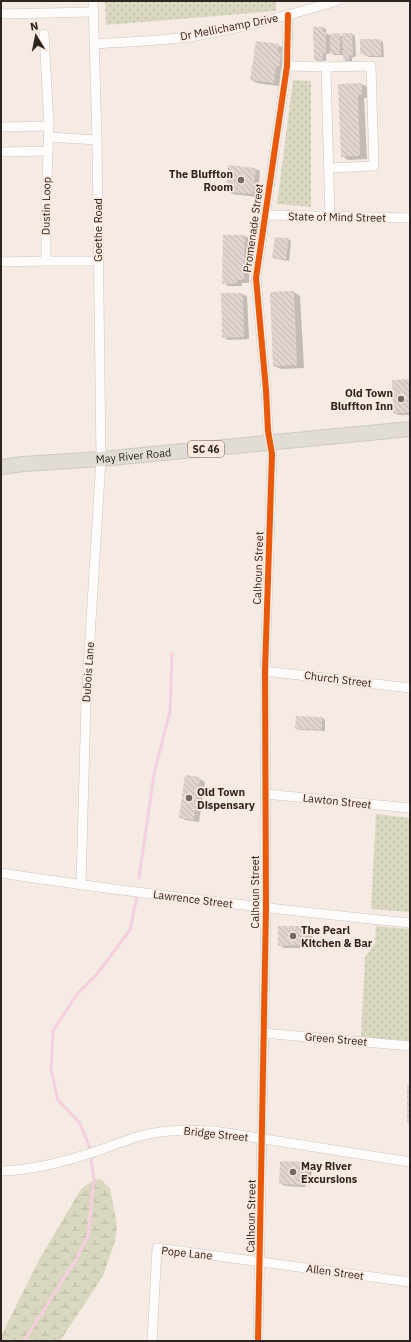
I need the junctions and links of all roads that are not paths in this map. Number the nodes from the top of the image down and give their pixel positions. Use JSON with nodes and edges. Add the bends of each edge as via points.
{"nodes":[{"id":1,"x":93,"y":1,"type":"edge"},
{"id":2,"x":337,"y":1,"type":"edge"},
{"id":3,"x":94,"y":12,"type":"junction"},
{"id":4,"x":1,"y":14,"type":"edge"},
{"id":5,"x":288,"y":15,"type":"junction"},
{"id":6,"x":44,"y":34,"type":"dead end"},
{"id":7,"x":94,"y":44,"type":"junction"},
{"id":8,"x":287,"y":66,"type":"junction"},
{"id":9,"x":326,"y":67,"type":"junction"},
{"id":10,"x":48,"y":126,"type":"junction"},
{"id":11,"x":1,"y":127,"type":"edge"},
{"id":12,"x":48,"y":137,"type":"junction"},
{"id":13,"x":98,"y":140,"type":"junction"},
{"id":14,"x":48,"y":151,"type":"junction"},
{"id":15,"x":1,"y":152,"type":"edge"},
{"id":16,"x":329,"y":168,"type":"junction"},
{"id":17,"x":265,"y":215,"type":"junction"},
{"id":18,"x":330,"y":216,"type":"junction"},
{"id":19,"x":410,"y":218,"type":"edge"},
{"id":20,"x":46,"y":261,"type":"junction"},
{"id":21,"x":98,"y":261,"type":"junction"},
{"id":22,"x":1,"y":262,"type":"edge"},
{"id":23,"x":410,"y":429,"type":"edge"},
{"id":24,"x":271,"y":443,"type":"junction"},
{"id":25,"x":101,"y":459,"type":"junction"},
{"id":26,"x":1,"y":467,"type":"edge"},
{"id":27,"x":265,"y":671,"type":"junction"},
{"id":28,"x":410,"y":688,"type":"edge"},
{"id":29,"x":265,"y":794,"type":"junction"},
{"id":30,"x":410,"y":808,"type":"edge"},
{"id":31,"x":1,"y":873,"type":"edge"},
{"id":32,"x":81,"y":885,"type":"junction"},
{"id":33,"x":266,"y":908,"type":"junction"},
{"id":34,"x":410,"y":923,"type":"edge"},
{"id":35,"x":263,"y":1033,"type":"junction"},
{"id":36,"x":410,"y":1046,"type":"edge"},
{"id":37,"x":263,"y":1139,"type":"junction"},
{"id":38,"x":410,"y":1162,"type":"edge"},
{"id":39,"x":1,"y":1171,"type":"edge"},
{"id":40,"x":260,"y":1262,"type":"junction"},
{"id":41,"x":410,"y":1282,"type":"edge"},
{"id":42,"x":152,"y":1341,"type":"edge"},
{"id":43,"x":258,"y":1341,"type":"edge"}],
"edges":[{"from":1,"to":3,"type":"street","name":"Goethe Road"},
{"from":2,"to":5,"type":"street","name":"Dr Mellichamp Drive"},
{"from":3,"to":4,"type":"street"},
{"from":3,"to":7,"type":"street","name":"Goethe Road"},
{"from":5,"to":7,"type":"street","name":"Dr Mellichamp Drive","via":[[193,36]]},
{"from":5,"to":8,"type":"street","name":"Promenade Street"},
{"from":6,"to":10,"type":"street","name":"Dustin Loop"},
{"from":7,"to":13,"type":"street","name":"Goethe Road"},
{"from":8,"to":9,"type":"street"},
{"from":8,"to":17,"type":"street","name":"Promenade Street"},
{"from":9,"to":16,"type":"street"},
{"from":9,"to":16,"type":"street","via":[[371,66],[374,166]]},
{"from":10,"to":11,"type":"street"},
{"from":10,"to":12,"type":"street","name":"Dustin Loop"},
{"from":12,"to":13,"type":"street"},
{"from":12,"to":14,"type":"street","name":"Dustin Loop"},
{"from":13,"to":21,"type":"street","name":"Goethe Road"},
{"from":14,"to":15,"type":"street"},
{"from":14,"to":20,"type":"street","name":"Dustin Loop"},
{"from":16,"to":18,"type":"street"},
{"from":17,"to":18,"type":"street","name":"State of Mind Street"},
{"from":17,"to":24,"type":"street","name":"Promenade Street","via":[[256,278]]},
{"from":18,"to":19,"type":"street","name":"State of Mind Street"},
{"from":20,"to":21,"type":"street"},
{"from":20,"to":22,"type":"street"},
{"from":21,"to":25,"type":"street","name":"Goethe Road"},
{"from":23,"to":24,"type":"main road","name":"May River Road","number":"SC 46"},
{"from":24,"to":25,"type":"main road","name":"May River Road","number":"SC 46"},
{"from":24,"to":27,"type":"street","name":"Calhoun Street"},
{"from":25,"to":26,"type":"main road","name":"May River Road","number":"SC 46"},
{"from":25,"to":32,"type":"street","name":"Dubois Lane","via":[[86,702]]},
{"from":27,"to":28,"type":"street","name":"Church Street"},
{"from":27,"to":29,"type":"street","name":"Calhoun Street"},
{"from":29,"to":30,"type":"street","name":"Lawton Street"},
{"from":29,"to":33,"type":"street","name":"Calhoun Street"},
{"from":31,"to":32,"type":"street","name":"Lawrence Street"},
{"from":32,"to":33,"type":"street","name":"Lawrence Street"},
{"from":33,"to":34,"type":"street","name":"Lawrence Street"},
{"from":33,"to":35,"type":"street","name":"Calhoun Street"},
{"from":35,"to":36,"type":"street","name":"Green Street"},
{"from":35,"to":37,"type":"street","name":"Calhoun Street"},
{"from":37,"to":38,"type":"street","name":"Bridge Street"},
{"from":37,"to":39,"type":"street","name":"Bridge Street","via":[[214,1131],[182,1130],[142,1135],[70,1160],[31,1169]]},
{"from":37,"to":40,"type":"street","name":"Calhoun Street"},
{"from":40,"to":41,"type":"street","name":"Allen Street"},
{"from":40,"to":42,"type":"street","name":"Pope Lane","via":[[157,1248]]},
{"from":40,"to":43,"type":"street","name":"Calhoun Street"}]}
